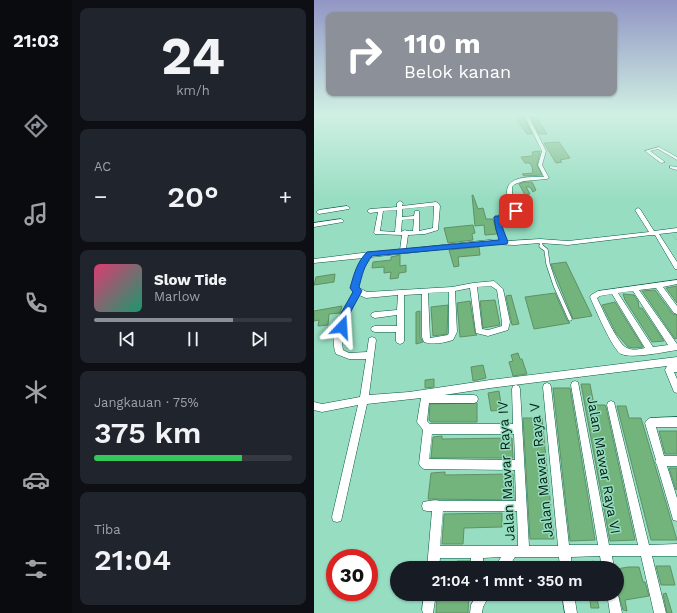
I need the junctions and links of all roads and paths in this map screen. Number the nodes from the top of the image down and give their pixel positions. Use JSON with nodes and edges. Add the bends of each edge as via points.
{"nodes":[{"id":1,"x":540,"y":144,"type":"edge"},
{"id":2,"x":677,"y":153,"type":"edge"},
{"id":3,"x":669,"y":155,"type":"junction"},
{"id":4,"x":677,"y":159,"type":"edge"},
{"id":5,"x":663,"y":162,"type":"dead end"},
{"id":6,"x":400,"y":205,"type":"junction"},
{"id":7,"x":347,"y":208,"type":"dead end"},
{"id":8,"x":380,"y":210,"type":"junction"},
{"id":9,"x":638,"y":210,"type":"dead end"},
{"id":10,"x":370,"y":211,"type":"dead end"},
{"id":11,"x":399,"y":219,"type":"junction"},
{"id":12,"x":341,"y":221,"type":"dead end"},
{"id":13,"x":316,"y":224,"type":"edge"},
{"id":14,"x":677,"y":230,"type":"edge"},
{"id":15,"x":398,"y":232,"type":"junction"},
{"id":16,"x":405,"y":232,"type":"junction"},
{"id":17,"x":416,"y":232,"type":"junction"},
{"id":18,"x":670,"y":232,"type":"junction"},
{"id":19,"x":655,"y":233,"type":"junction"},
{"id":20,"x":540,"y":241,"type":"junction"},
{"id":21,"x":677,"y":241,"type":"edge"},
{"id":22,"x":504,"y":242,"type":"junction"},
{"id":23,"x":403,"y":252,"type":"junction"},
{"id":24,"x":370,"y":254,"type":"junction"},
{"id":25,"x":314,"y":261,"type":"edge"},
{"id":26,"x":677,"y":267,"type":"edge"},
{"id":27,"x":677,"y":282,"type":"edge"},
{"id":28,"x":473,"y":285,"type":"junction"},
{"id":29,"x":658,"y":285,"type":"junction"},
{"id":30,"x":452,"y":289,"type":"junction"},
{"id":31,"x":635,"y":289,"type":"junction"},
{"id":32,"x":357,"y":291,"type":"junction"},
{"id":33,"x":425,"y":291,"type":"junction"},
{"id":34,"x":614,"y":292,"type":"junction"},
{"id":35,"x":401,"y":293,"type":"junction"},
{"id":36,"x":677,"y":311,"type":"edge"},
{"id":37,"x":400,"y":312,"type":"junction"},
{"id":38,"x":376,"y":315,"type":"dead end"},
{"id":39,"x":570,"y":319,"type":"dead end"},
{"id":40,"x":375,"y":329,"type":"dead end"},
{"id":41,"x":400,"y":329,"type":"junction"},
{"id":42,"x":372,"y":340,"type":"dead end"},
{"id":43,"x":400,"y":341,"type":"dead end"},
{"id":44,"x":675,"y":347,"type":"edge"},
{"id":45,"x":651,"y":350,"type":"junction"},
{"id":46,"x":370,"y":355,"type":"junction"},
{"id":47,"x":675,"y":366,"type":"edge"},
{"id":48,"x":575,"y":385,"type":"dead end"},
{"id":49,"x":547,"y":387,"type":"dead end"},
{"id":50,"x":516,"y":389,"type":"dead end"},
{"id":51,"x":677,"y":390,"type":"edge"},
{"id":52,"x":474,"y":399,"type":"dead end"},
{"id":53,"x":364,"y":400,"type":"junction"},
{"id":54,"x":314,"y":406,"type":"edge"},
{"id":55,"x":611,"y":406,"type":"dead end"},
{"id":56,"x":677,"y":422,"type":"edge"},
{"id":57,"x":428,"y":429,"type":"junction"},
{"id":58,"x":518,"y":429,"type":"junction"},
{"id":59,"x":660,"y":461,"type":"junction"},
{"id":60,"x":677,"y":461,"type":"edge"},
{"id":61,"x":519,"y":465,"type":"junction"},
{"id":62,"x":675,"y":503,"type":"edge"},
{"id":63,"x":521,"y":506,"type":"junction"},
{"id":64,"x":677,"y":516,"type":"edge"},
{"id":65,"x":337,"y":517,"type":"dead end"},
{"id":66,"x":605,"y":549,"type":"junction"},
{"id":67,"x":564,"y":550,"type":"junction"},
{"id":68,"x":646,"y":550,"type":"junction"},
{"id":69,"x":677,"y":550,"type":"edge"},
{"id":70,"x":524,"y":551,"type":"junction"},
{"id":71,"x":434,"y":552,"type":"junction"},
{"id":72,"x":477,"y":552,"type":"junction"},
{"id":73,"x":512,"y":552,"type":"junction"},
{"id":74,"x":433,"y":561,"type":"edge"},
{"id":75,"x":477,"y":561,"type":"edge"},
{"id":76,"x":506,"y":561,"type":"edge"},
{"id":77,"x":565,"y":561,"type":"edge"},
{"id":78,"x":607,"y":561,"type":"edge"},
{"id":79,"x":429,"y":601,"type":"edge"},
{"id":80,"x":569,"y":601,"type":"edge"},
{"id":81,"x":614,"y":601,"type":"edge"},
{"id":82,"x":428,"y":610,"type":"dead end"},
{"id":83,"x":570,"y":613,"type":"edge"},
{"id":84,"x":616,"y":613,"type":"edge"},
{"id":85,"x":660,"y":613,"type":"edge"}],
"edges":[{"from":1,"to":22,"type":"street","via":[[544,154],[540,165],[547,178],[525,179],[512,183],[509,192],[516,211],[497,217]]},
{"from":2,"to":3,"type":"street"},
{"from":3,"to":4,"type":"street"},
{"from":3,"to":5,"type":"street","via":[[659,148],[647,151]]},
{"from":6,"to":8,"type":"street"},
{"from":6,"to":11,"type":"street"},
{"from":6,"to":17,"type":"street","via":[[437,205],[436,229]]},
{"from":7,"to":13,"type":"street","via":[[320,210]]},
{"from":8,"to":10,"type":"street"},
{"from":8,"to":15,"type":"street","via":[[377,232]]},
{"from":9,"to":19,"type":"street"},
{"from":11,"to":15,"type":"street"},
{"from":11,"to":17,"type":"street","via":[[417,214]]},
{"from":12,"to":13,"type":"street"},
{"from":14,"to":18,"type":"street"},
{"from":15,"to":16,"type":"street"},
{"from":16,"to":17,"type":"street"},
{"from":16,"to":23,"type":"street"},
{"from":18,"to":19,"type":"street"},
{"from":18,"to":21,"type":"path"},
{"from":19,"to":20,"type":"street","via":[[568,243]]},
{"from":19,"to":26,"type":"street"},
{"from":20,"to":22,"type":"street"},
{"from":20,"to":39,"type":"lane","via":[[546,250],[555,285]]},
{"from":22,"to":23,"type":"street"},
{"from":23,"to":24,"type":"street"},
{"from":24,"to":25,"type":"street"},
{"from":24,"to":32,"type":"street","via":[[363,261],[357,277],[354,288]]},
{"from":27,"to":29,"type":"street"},
{"from":28,"to":28,"type":"street","via":[[492,284],[499,287],[505,328],[488,333],[479,331]]},
{"from":28,"to":30,"type":"street"},
{"from":29,"to":31,"type":"street"},
{"from":29,"to":36,"type":"street"},
{"from":30,"to":33,"type":"street"},
{"from":30,"to":33,"type":"street","via":[[454,332],[450,338],[430,341],[426,337]]},
{"from":31,"to":34,"type":"street"},
{"from":31,"to":44,"type":"street"},
{"from":32,"to":35,"type":"street","via":[[366,295]]},
{"from":32,"to":46,"type":"street","via":[[346,313],[338,348],[340,352],[349,356]]},
{"from":33,"to":35,"type":"street"},
{"from":34,"to":45,"type":"street"},
{"from":34,"to":45,"type":"street","via":[[593,297],[619,347],[632,353]]},
{"from":35,"to":37,"type":"street"},
{"from":37,"to":38,"type":"street"},
{"from":37,"to":41,"type":"street"},
{"from":40,"to":41,"type":"street"},
{"from":41,"to":43,"type":"street"},
{"from":42,"to":46,"type":"street"},
{"from":44,"to":45,"type":"street"},
{"from":46,"to":53,"type":"street"},
{"from":47,"to":51,"type":"street","via":[[669,370]]},
{"from":47,"to":53,"type":"street","via":[[490,384]]},
{"from":48,"to":66,"type":"street","name":"Jalan Mawar Raya VI"},
{"from":49,"to":67,"type":"street","name":"Jalan Mawar Raya V"},
{"from":50,"to":58,"type":"street","name":"Jalan Mawar Raya IV"},
{"from":52,"to":57,"type":"street","via":[[425,399],[422,422]]},
{"from":53,"to":54,"type":"street","via":[[322,408]]},
{"from":53,"to":65,"type":"street"},
{"from":55,"to":68,"type":"street"},
{"from":56,"to":59,"type":"street","via":[[650,423]]},
{"from":57,"to":58,"type":"street"},
{"from":57,"to":61,"type":"street","via":[[424,464]]},
{"from":58,"to":61,"type":"street","name":"Jalan Mawar Raya IV"},
{"from":59,"to":60,"type":"street"},
{"from":59,"to":62,"type":"street"},
{"from":61,"to":63,"type":"street","name":"Jalan Mawar Raya IV"},
{"from":62,"to":64,"type":"street"},
{"from":63,"to":70,"type":"street","name":"Jalan Mawar Raya IV"},
{"from":63,"to":71,"type":"street","via":[[433,505]]},
{"from":66,"to":67,"type":"street"},
{"from":66,"to":68,"type":"street"},
{"from":66,"to":78,"type":"street","name":"Jalan Mawar Raya VI"},
{"from":67,"to":70,"type":"street"},
{"from":67,"to":77,"type":"street","name":"Jalan Mawar Raya V"},
{"from":68,"to":69,"type":"street"},
{"from":68,"to":85,"type":"street"},
{"from":70,"to":73,"type":"street"},
{"from":71,"to":72,"type":"street"},
{"from":71,"to":74,"type":"street"},
{"from":72,"to":73,"type":"street"},
{"from":72,"to":75,"type":"street"},
{"from":73,"to":76,"type":"street"},
{"from":79,"to":82,"type":"street"},
{"from":80,"to":83,"type":"street"},
{"from":81,"to":84,"type":"street"}]}
